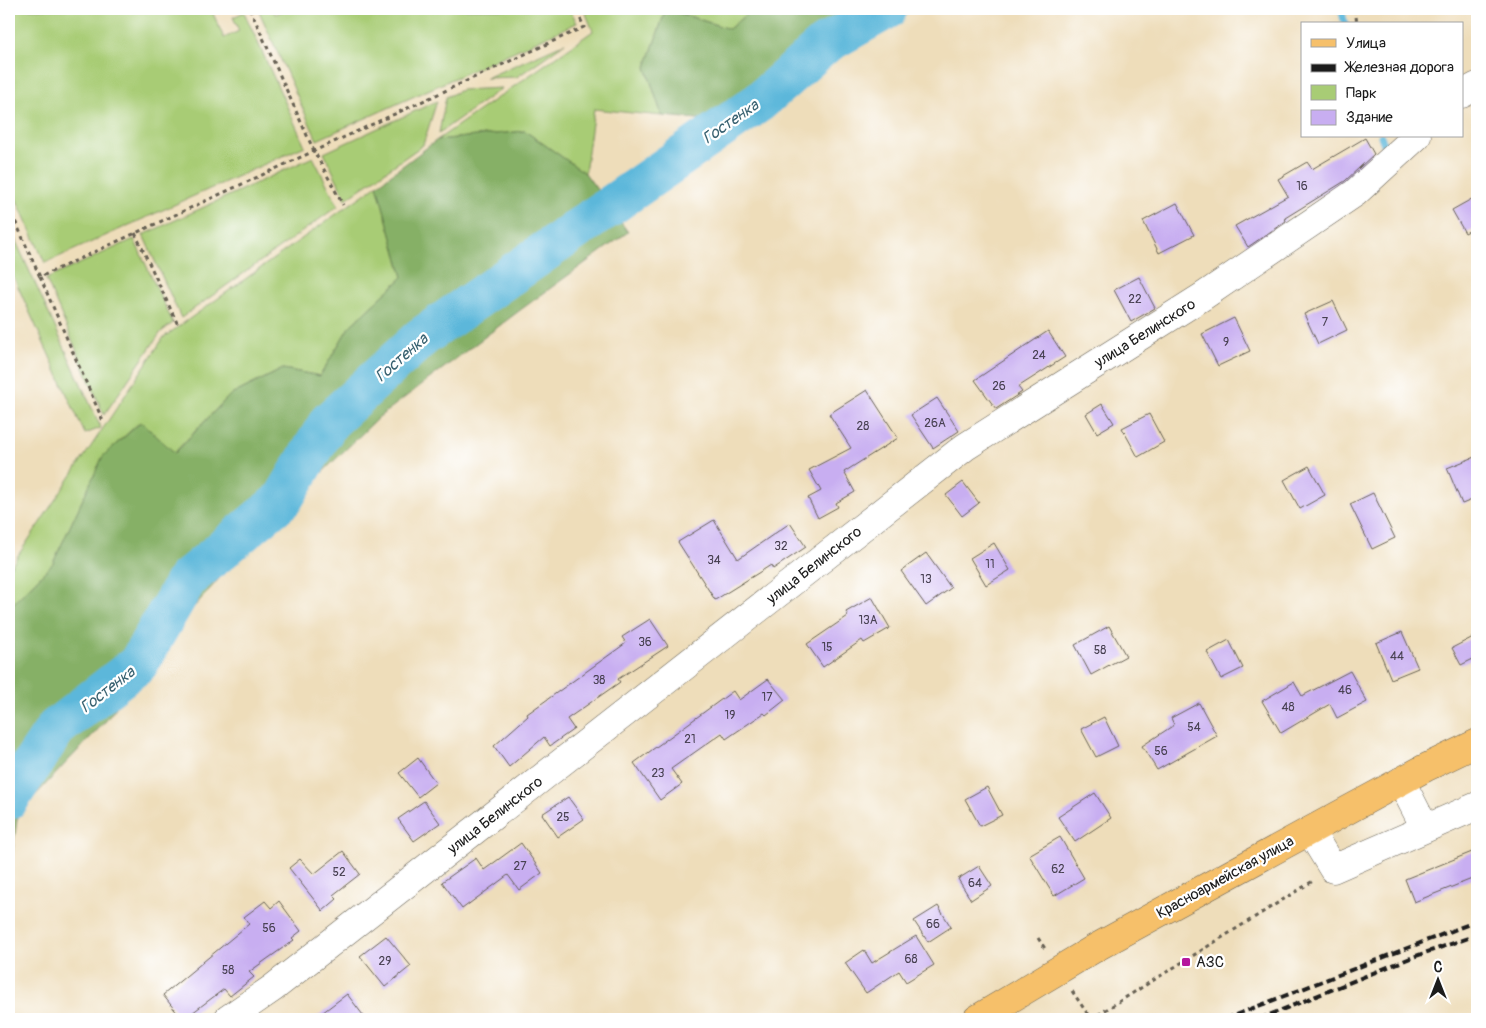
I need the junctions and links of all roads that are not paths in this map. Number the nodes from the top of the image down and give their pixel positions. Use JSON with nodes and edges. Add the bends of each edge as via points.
{"nodes":[{"id":1,"x":1477,"y":86,"type":"edge"},
{"id":2,"x":1464,"y":93,"type":"edge"},
{"id":3,"x":1414,"y":138,"type":"edge"},
{"id":4,"x":1477,"y":743,"type":"edge"},
{"id":5,"x":1477,"y":755,"type":"edge"},
{"id":6,"x":1425,"y":768,"type":"junction"},
{"id":7,"x":1401,"y":781,"type":"junction"},
{"id":8,"x":1477,"y":806,"type":"edge"},
{"id":9,"x":1425,"y":828,"type":"junction"},
{"id":10,"x":1310,"y":831,"type":"junction"},
{"id":11,"x":228,"y":1019,"type":"edge"},
{"id":12,"x":977,"y":1019,"type":"edge"}],
"edges":[{"from":1,"to":2,"type":"street"},
{"from":3,"to":11,"type":"street","name":"улица Белинского","via":[[1355,193],[1202,297],[964,447],[281,982]]},
{"from":4,"to":6,"type":"main road","name":"Красноармейская улица"},
{"from":5,"to":6,"type":"main road"},
{"from":6,"to":7,"type":"main road","name":"Красноармейская улица"},
{"from":7,"to":9,"type":"street"},
{"from":7,"to":10,"type":"main road","name":"Красноармейская улица"},
{"from":8,"to":9,"type":"street"},
{"from":9,"to":10,"type":"street","via":[[1333,869]]},
{"from":10,"to":12,"type":"main road","name":"Красноармейская улица","via":[[1097,947]]}]}
